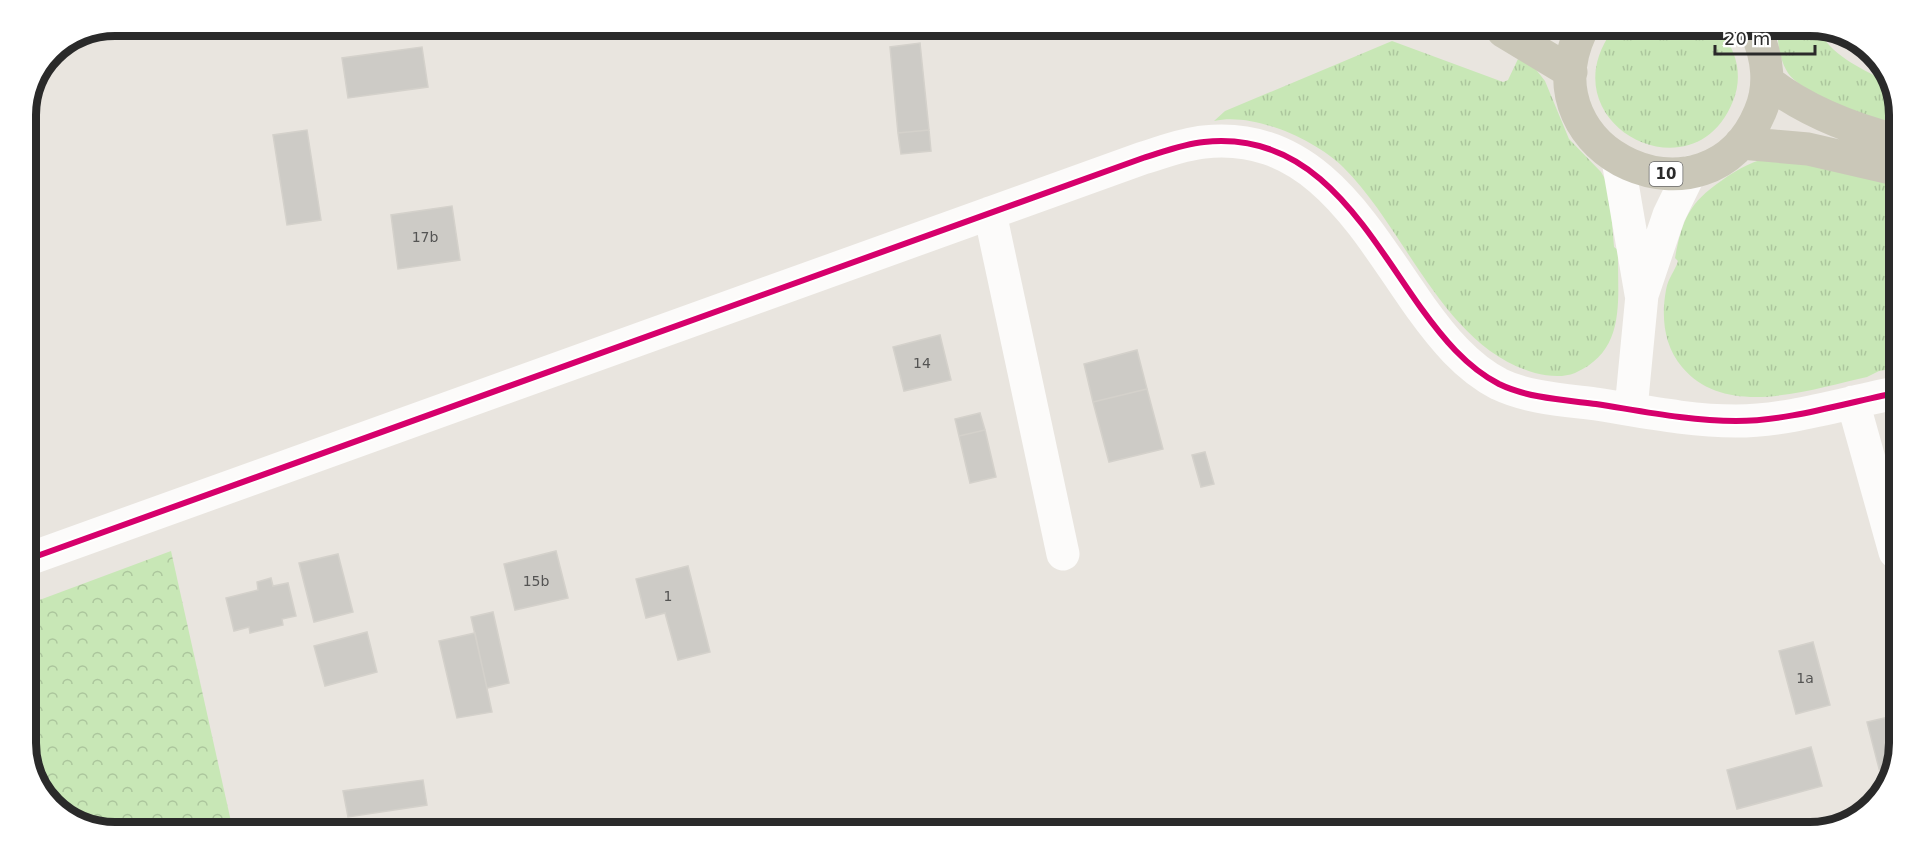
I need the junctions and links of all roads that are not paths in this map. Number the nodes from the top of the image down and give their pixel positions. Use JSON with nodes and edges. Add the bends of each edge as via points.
{"nodes":[{"id":1,"x":1511,"y":36,"type":"edge"},
{"id":2,"x":1579,"y":36,"type":"edge"},
{"id":3,"x":1759,"y":36,"type":"edge"},
{"id":4,"x":1571,"y":72,"type":"junction"},
{"id":5,"x":1767,"y":81,"type":"junction"},
{"id":6,"x":1889,"y":138,"type":"edge"},
{"id":7,"x":1741,"y":143,"type":"junction"},
{"id":8,"x":1618,"y":160,"type":"junction"},
{"id":9,"x":1889,"y":168,"type":"edge"},
{"id":10,"x":1690,"y":172,"type":"junction"},
{"id":11,"x":990,"y":213,"type":"junction"},
{"id":12,"x":1642,"y":296,"type":"junction"},
{"id":13,"x":1889,"y":394,"type":"edge"},
{"id":14,"x":1853,"y":402,"type":"junction"},
{"id":15,"x":1631,"y":410,"type":"junction"},
{"id":16,"x":1889,"y":531,"type":"edge"},
{"id":17,"x":1063,"y":554,"type":"dead end"},
{"id":18,"x":36,"y":556,"type":"edge"}],
"edges":[{"from":1,"to":4,"type":"main road"},
{"from":2,"to":4,"type":"main road","number":"10"},
{"from":3,"to":5,"type":"main road","number":"10"},
{"from":4,"to":8,"type":"main road","number":"10","via":[[1579,116],[1595,141]]},
{"from":5,"to":6,"type":"main road","via":[[1790,99]]},
{"from":5,"to":7,"type":"main road","number":"10","via":[[1757,120]]},
{"from":7,"to":9,"type":"main road","via":[[1783,145]]},
{"from":7,"to":10,"type":"main road","number":"10","via":[[1717,161]]},
{"from":8,"to":10,"type":"main road","number":"10","via":[[1653,172]]},
{"from":8,"to":12,"type":"street"},
{"from":10,"to":12,"type":"street","via":[[1670,215]]},
{"from":11,"to":15,"type":"street","via":[[1173,148],[1224,141],[1267,147],[1309,169],[1348,205],[1437,329],[1481,372],[1499,384],[1538,396]]},
{"from":11,"to":17,"type":"street"},
{"from":11,"to":18,"type":"street"},
{"from":12,"to":15,"type":"street"},
{"from":13,"to":14,"type":"street"},
{"from":14,"to":15,"type":"street","via":[[1761,420],[1734,421]]},
{"from":14,"to":16,"type":"street"}]}
